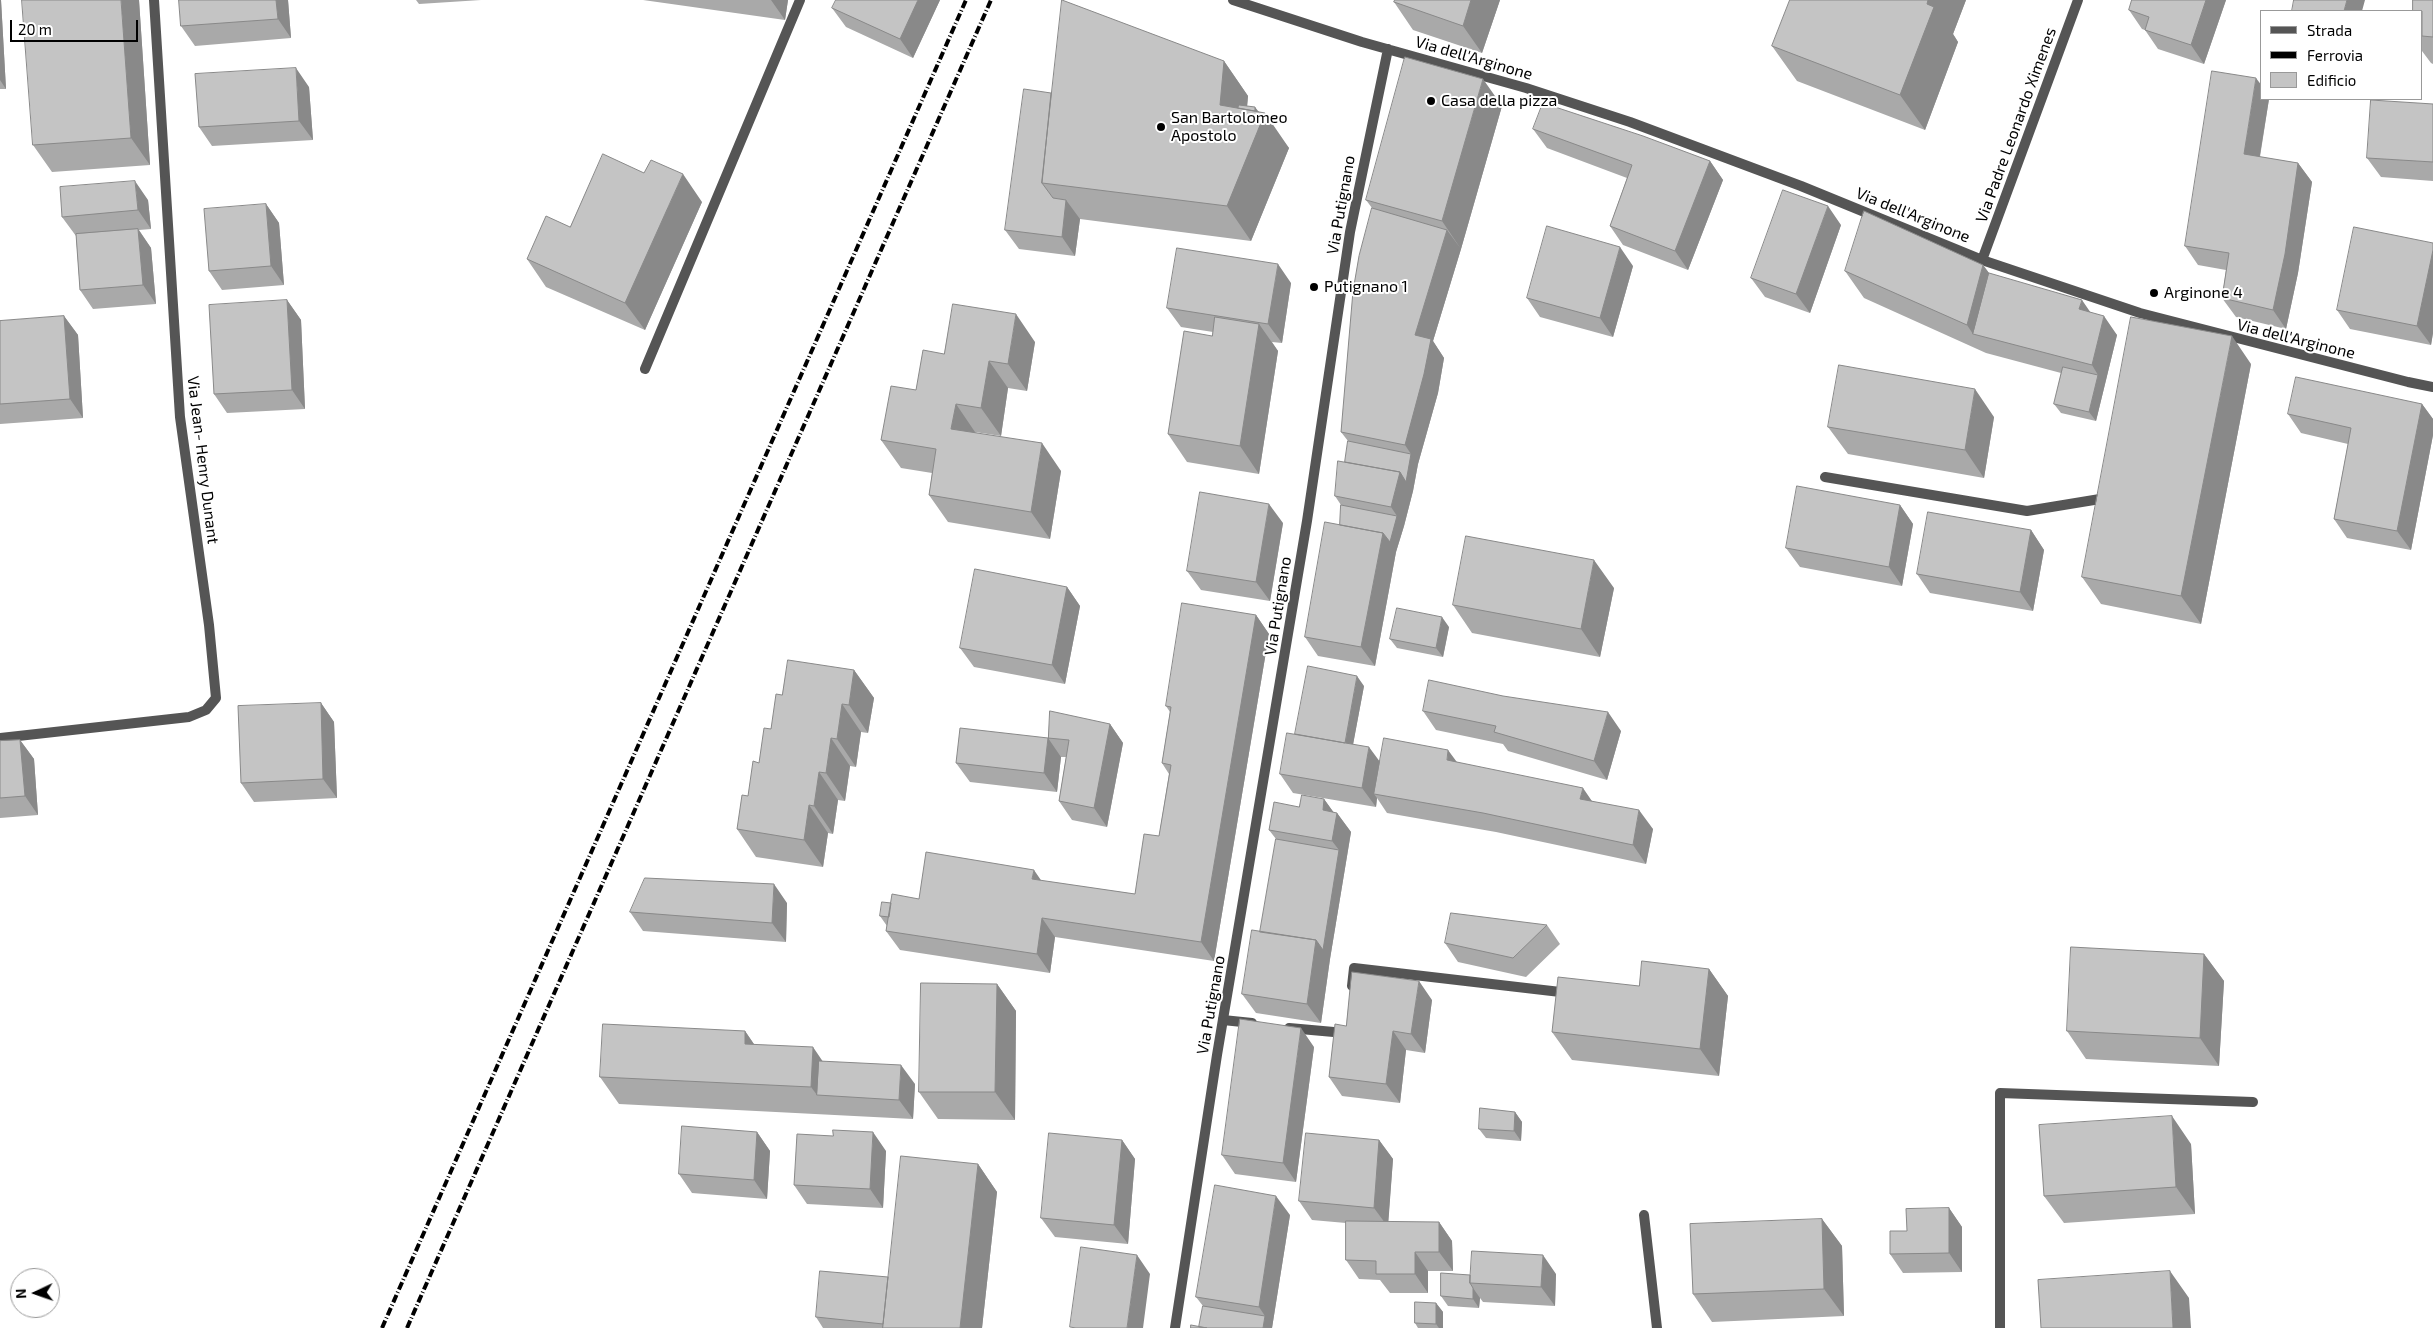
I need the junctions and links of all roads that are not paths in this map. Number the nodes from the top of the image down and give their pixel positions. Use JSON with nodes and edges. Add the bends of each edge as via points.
{"nodes":[{"id":1,"x":154,"y":0,"type":"edge"},
{"id":2,"x":800,"y":0,"type":"edge"},
{"id":3,"x":1233,"y":0,"type":"edge"},
{"id":4,"x":2078,"y":0,"type":"edge"},
{"id":5,"x":1388,"y":49,"type":"junction"},
{"id":6,"x":1982,"y":260,"type":"junction"},
{"id":7,"x":645,"y":369,"type":"dead end"},
{"id":8,"x":2433,"y":387,"type":"edge"},
{"id":9,"x":1825,"y":477,"type":"dead end"},
{"id":10,"x":2110,"y":478,"type":"edge"},
{"id":11,"x":0,"y":738,"type":"edge"},
{"id":12,"x":1577,"y":994,"type":"edge"},
{"id":13,"x":1350,"y":996,"type":"edge"},
{"id":14,"x":1223,"y":1020,"type":"junction"},
{"id":15,"x":1261,"y":1024,"type":"edge"},
{"id":16,"x":1346,"y":1025,"type":"edge"},
{"id":17,"x":1279,"y":1026,"type":"edge"},
{"id":18,"x":2253,"y":1102,"type":"dead end"},
{"id":19,"x":1644,"y":1215,"type":"dead end"},
{"id":20,"x":1175,"y":1328,"type":"edge"},
{"id":21,"x":1657,"y":1328,"type":"edge"},
{"id":22,"x":2000,"y":1328,"type":"edge"}],
"edges":[{"from":1,"to":11,"type":"street","name":"Via Jean- Henry Dunant","via":[[180,417],[216,698],[206,710],[189,717]]},
{"from":2,"to":7,"type":"street"},
{"from":3,"to":5,"type":"street"},
{"from":4,"to":6,"type":"street","name":"Via Padre Leonardo Ximenes"},
{"from":5,"to":6,"type":"street","name":"Via dell'Arginone","via":[[1526,88],[1630,122],[1801,186]]},
{"from":5,"to":14,"type":"street","name":"Via Putignano","via":[[1350,232],[1306,530]]},
{"from":6,"to":8,"type":"street","name":"Via dell'Arginone","via":[[2139,318]]},
{"from":9,"to":10,"type":"street","via":[[2027,511],[2106,498]]},
{"from":12,"to":13,"type":"street","via":[[1354,968]]},
{"from":14,"to":15,"type":"street"},
{"from":14,"to":20,"type":"street","name":"Via Putignano"},
{"from":16,"to":17,"type":"street","via":[[1345,1034]]},
{"from":18,"to":22,"type":"street","via":[[2000,1093]]},
{"from":19,"to":21,"type":"street"}]}
